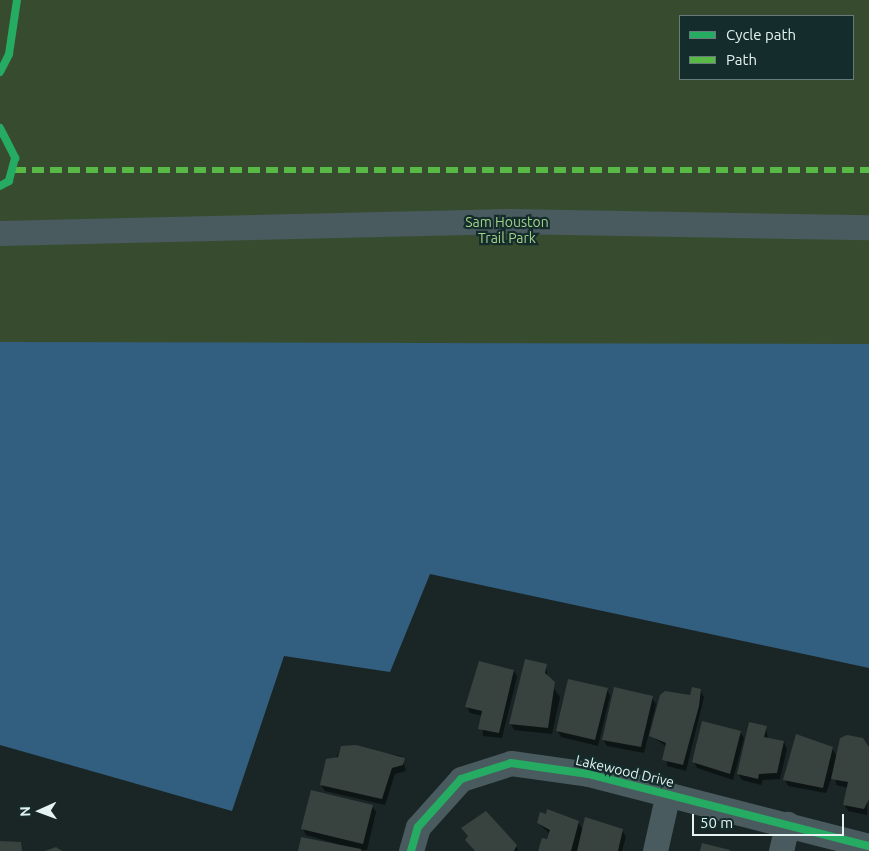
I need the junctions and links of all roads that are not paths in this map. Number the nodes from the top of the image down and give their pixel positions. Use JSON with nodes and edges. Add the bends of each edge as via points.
{"nodes":[{"id":1,"x":869,"y":227,"type":"edge"},
{"id":2,"x":0,"y":233,"type":"edge"},
{"id":3,"x":668,"y":793,"type":"junction"},
{"id":4,"x":787,"y":824,"type":"junction"},
{"id":5,"x":869,"y":846,"type":"edge"},
{"id":6,"x":411,"y":851,"type":"edge"},
{"id":7,"x":655,"y":851,"type":"edge"},
{"id":8,"x":781,"y":851,"type":"edge"}],
"edges":[{"from":1,"to":2,"type":"street","via":[[510,221]]},
{"from":3,"to":4,"type":"street","name":"Lakewood Drive"},
{"from":3,"to":6,"type":"street","name":"Lakewood Drive","via":[[588,774],[511,763],[461,779],[418,827]]},
{"from":3,"to":7,"type":"street"},
{"from":4,"to":5,"type":"street","name":"Lakewood Drive"},
{"from":4,"to":8,"type":"street"}]}
